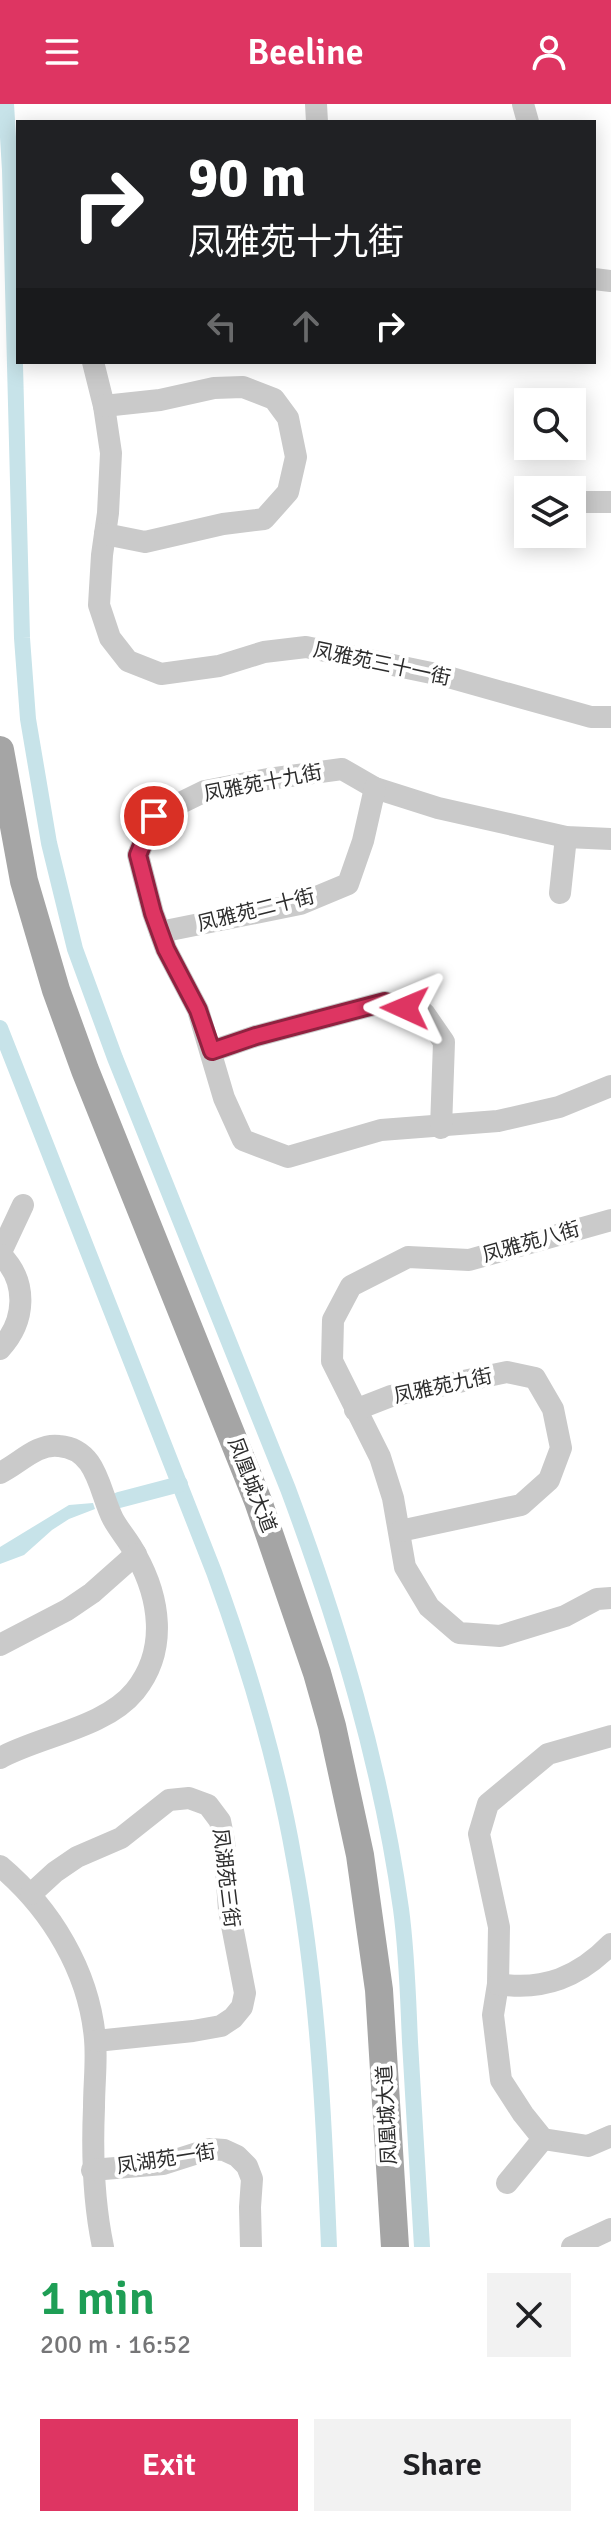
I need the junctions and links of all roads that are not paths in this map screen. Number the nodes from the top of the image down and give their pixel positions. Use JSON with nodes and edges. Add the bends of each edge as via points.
{"nodes":[{"id":1,"x":94,"y":364,"type":"edge"},
{"id":2,"x":104,"y":406,"type":"junction"},
{"id":3,"x":586,"y":502,"type":"edge"},
{"id":4,"x":611,"y":502,"type":"edge"},
{"id":5,"x":105,"y":534,"type":"junction"},
{"id":6,"x":611,"y":717,"type":"edge"},
{"id":7,"x":0,"y":750,"type":"edge"},
{"id":8,"x":375,"y":788,"type":"junction"},
{"id":9,"x":566,"y":837,"type":"junction"},
{"id":10,"x":611,"y":839,"type":"edge"},
{"id":11,"x":0,"y":850,"type":"edge"},
{"id":12,"x":560,"y":893,"type":"dead end"},
{"id":13,"x":160,"y":932,"type":"junction"},
{"id":14,"x":212,"y":1051,"type":"junction"},
{"id":15,"x":611,"y":1086,"type":"edge"},
{"id":16,"x":441,"y":1128,"type":"junction"},
{"id":17,"x":23,"y":1205,"type":"dead end"},
{"id":18,"x":611,"y":1220,"type":"edge"},
{"id":19,"x":0,"y":1255,"type":"edge"},
{"id":20,"x":0,"y":1349,"type":"edge"},
{"id":21,"x":355,"y":1410,"type":"junction"},
{"id":22,"x":0,"y":1473,"type":"edge"},
{"id":23,"x":400,"y":1531,"type":"junction"},
{"id":24,"x":136,"y":1554,"type":"junction"},
{"id":25,"x":611,"y":1598,"type":"edge"},
{"id":26,"x":0,"y":1645,"type":"edge"},
{"id":27,"x":611,"y":1736,"type":"edge"},
{"id":28,"x":0,"y":1758,"type":"edge"},
{"id":29,"x":0,"y":1866,"type":"edge"},
{"id":30,"x":31,"y":1894,"type":"junction"},
{"id":31,"x":611,"y":1944,"type":"edge"},
{"id":32,"x":498,"y":1984,"type":"junction"},
{"id":33,"x":96,"y":2041,"type":"junction"},
{"id":34,"x":611,"y":2136,"type":"edge"},
{"id":35,"x":543,"y":2139,"type":"junction"},
{"id":36,"x":92,"y":2170,"type":"junction"},
{"id":37,"x":507,"y":2183,"type":"dead end"},
{"id":38,"x":611,"y":2229,"type":"edge"},
{"id":39,"x":103,"y":2247,"type":"edge"},
{"id":40,"x":251,"y":2247,"type":"edge"},
{"id":41,"x":378,"y":2247,"type":"edge"},
{"id":42,"x":395,"y":2247,"type":"edge"},
{"id":43,"x":572,"y":2247,"type":"edge"}],
"edges":[{"from":1,"to":2,"type":"street","name":"凤雅苑三十一街"},
{"from":2,"to":5,"type":"street","name":"凤雅苑三十一街","via":[[111,453]]},
{"from":2,"to":5,"type":"street","via":[[243,387],[274,399],[288,418],[296,457],[288,492],[264,519],[145,542]]},
{"from":3,"to":4,"type":"street"},
{"from":5,"to":6,"type":"street","name":"凤雅苑三十一街","via":[[99,605],[110,638],[128,661],[161,674],[306,647],[441,675],[591,717]]},
{"from":7,"to":42,"type":"main road","name":"凤凰城大道","via":[[22,870],[48,969],[258,1501],[332,1726],[360,1855],[379,1990]]},
{"from":8,"to":9,"type":"street","name":"凤雅苑十九街"},
{"from":8,"to":13,"type":"street","name":"凤雅苑二十街","via":[[348,884],[300,904]]},
{"from":8,"to":13,"type":"street","name":"凤雅苑十九街","via":[[342,769],[205,791],[154,816],[138,855]]},
{"from":9,"to":10,"type":"street","name":"凤雅苑十九街"},
{"from":9,"to":12,"type":"street"},
{"from":11,"to":41,"type":"main road","name":"凤凰城大道","via":[[43,1007],[259,1555],[315,1730],[341,1851],[360,1981]]},
{"from":13,"to":14,"type":"street","name":"凤雅苑十九街"},
{"from":14,"to":16,"type":"street","name":"凤雅苑十九街","via":[[224,1098],[243,1140],[288,1157],[381,1130]]},
{"from":14,"to":16,"type":"street","via":[[385,1002],[424,1013],[444,1042]]},
{"from":15,"to":16,"type":"street","name":"凤雅苑十九街","via":[[544,1110]]},
{"from":17,"to":19,"type":"street"},
{"from":18,"to":21,"type":"street","name":"凤雅苑八街","via":[[469,1260],[408,1257],[351,1286],[333,1320],[332,1361]]},
{"from":19,"to":20,"type":"street","via":[[17,1275],[21,1301],[15,1325]]},
{"from":21,"to":23,"type":"street","via":[[380,1457]]},
{"from":21,"to":23,"type":"street","name":"凤雅苑九街","via":[[391,1396],[507,1372],[535,1378],[553,1409],[561,1448],[549,1480],[521,1505]]},
{"from":22,"to":24,"type":"street","via":[[41,1448],[59,1445],[76,1450],[90,1462],[112,1518]]},
{"from":23,"to":25,"type":"street","via":[[405,1567],[429,1607],[459,1633],[500,1636]]},
{"from":24,"to":26,"type":"street","via":[[67,1610]]},
{"from":24,"to":28,"type":"street","via":[[154,1596],[158,1622],[157,1647],[134,1693],[114,1710]]},
{"from":27,"to":32,"type":"street","via":[[548,1754],[488,1804],[479,1834],[499,1927]]},
{"from":29,"to":30,"type":"street"},
{"from":30,"to":33,"type":"street","via":[[75,1963]]},
{"from":30,"to":33,"type":"street","name":"凤湖苑三街","via":[[77,1857],[121,1838],[169,1800],[189,1798],[208,1805],[220,1821],[229,1910],[244,1979],[242,2007],[221,2026]]},
{"from":31,"to":32,"type":"street","via":[[587,1966],[559,1980],[529,1987]]},
{"from":32,"to":35,"type":"street","via":[[493,2015],[501,2080]]},
{"from":33,"to":36,"type":"street"},
{"from":34,"to":35,"type":"street","via":[[588,2146]]},
{"from":35,"to":37,"type":"street"},
{"from":36,"to":39,"type":"street"},
{"from":36,"to":40,"type":"street","name":"凤湖苑一街","via":[[163,2164],[210,2149],[237,2156],[252,2179]]},
{"from":38,"to":43,"type":"street"}]}
